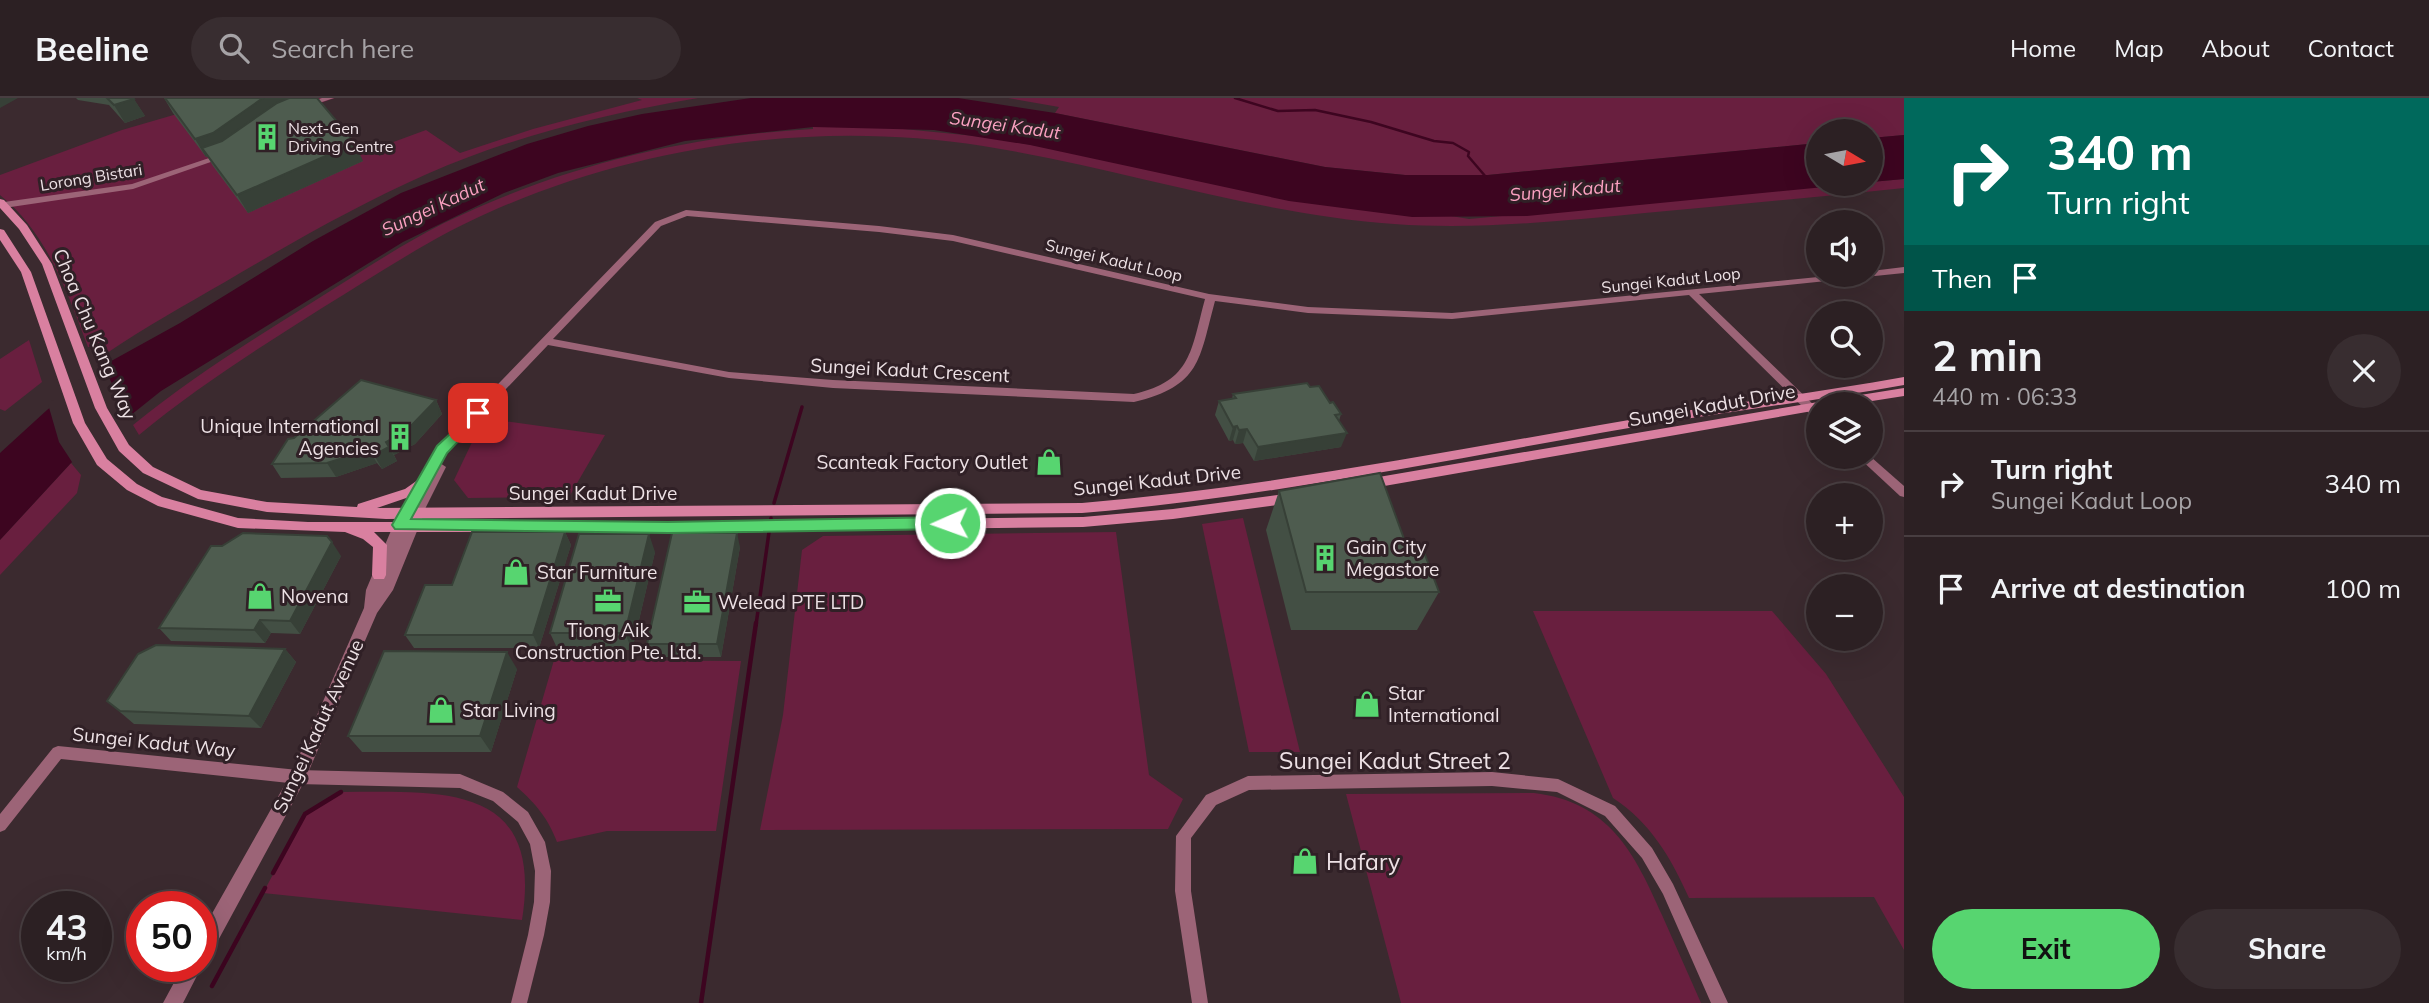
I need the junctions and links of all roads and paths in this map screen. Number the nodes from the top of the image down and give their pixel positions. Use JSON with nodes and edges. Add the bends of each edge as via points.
{"nodes":[{"id":1,"x":330,"y":98,"type":"edge"},
{"id":2,"x":291,"y":111,"type":"edge"},
{"id":3,"x":240,"y":149,"type":"edge"},
{"id":4,"x":2,"y":204,"type":"edge"},
{"id":5,"x":0,"y":232,"type":"edge"},
{"id":6,"x":1904,"y":270,"type":"edge"},
{"id":7,"x":1883,"y":273,"type":"edge"},
{"id":8,"x":1806,"y":282,"type":"edge"},
{"id":9,"x":57,"y":289,"type":"junction"},
{"id":10,"x":1693,"y":294,"type":"junction"},
{"id":11,"x":1211,"y":297,"type":"junction"},
{"id":12,"x":41,"y":310,"type":"junction"},
{"id":13,"x":547,"y":341,"type":"junction"},
{"id":14,"x":1904,"y":381,"type":"edge"},
{"id":15,"x":1863,"y":392,"type":"edge"},
{"id":16,"x":1904,"y":392,"type":"edge"},
{"id":17,"x":1883,"y":395,"type":"edge"},
{"id":18,"x":1806,"y":401,"type":"edge"},
{"id":19,"x":1806,"y":407,"type":"edge"},
{"id":20,"x":1806,"y":407,"type":"edge"},
{"id":21,"x":452,"y":442,"type":"junction"},
{"id":22,"x":1877,"y":469,"type":"edge"},
{"id":23,"x":422,"y":482,"type":"junction"},
{"id":24,"x":1904,"y":494,"type":"edge"},
{"id":25,"x":348,"y":512,"type":"junction"},
{"id":26,"x":542,"y":512,"type":"junction"},
{"id":27,"x":408,"y":519,"type":"junction"},
{"id":28,"x":343,"y":527,"type":"junction"},
{"id":29,"x":559,"y":528,"type":"junction"},
{"id":30,"x":379,"y":575,"type":"junction"},
{"id":31,"x":371,"y":610,"type":"junction"},
{"id":32,"x":298,"y":777,"type":"junction"},
{"id":33,"x":0,"y":825,"type":"edge"},
{"id":34,"x":217,"y":922,"type":"edge"},
{"id":35,"x":184,"y":982,"type":"edge"},
{"id":36,"x":173,"y":1003,"type":"edge"},
{"id":37,"x":519,"y":1003,"type":"edge"},
{"id":38,"x":1200,"y":1003,"type":"edge"},
{"id":39,"x":1720,"y":1003,"type":"edge"}],
"edges":[{"from":1,"to":2,"type":"street"},
{"from":3,"to":4,"type":"street","name":"Lorong Bistari","via":[[148,183]]},
{"from":4,"to":9,"type":"main road","name":"Choa Chu Kang Way","via":[[36,244]]},
{"from":5,"to":12,"type":"main road","name":"Choa Chu Kang Way","via":[[26,272]]},
{"from":6,"to":7,"type":"street"},
{"from":8,"to":10,"type":"street","name":"Sungei Kadut Loop"},
{"from":9,"to":12,"type":"main road","via":[[52,302]]},
{"from":9,"to":25,"type":"main road","name":"Choa Chu Kang Way","via":[[101,408],[119,440],[148,470],[198,494],[267,507]]},
{"from":10,"to":11,"type":"street","name":"Sungei Kadut Loop","via":[[1452,316],[1308,310]]},
{"from":10,"to":18,"type":"street"},
{"from":11,"to":13,"type":"street","name":"Sungei Kadut Loop","via":[[953,238],[686,214],[658,224]]},
{"from":11,"to":13,"type":"street","name":"Sungei Kadut Crescent","via":[[1183,379],[1154,395],[1134,398],[729,375]]},
{"from":12,"to":28,"type":"main road","name":"Choa Chu Kang Way","via":[[79,423],[98,458],[132,487],[181,510],[238,523]]},
{"from":13,"to":21,"type":"street","name":"Sungei Kadut Loop"},
{"from":14,"to":15,"type":"main road","name":"Sungei Kadut Drive"},
{"from":16,"to":17,"type":"main road"},
{"from":19,"to":26,"type":"main road","name":"Sungei Kadut Drive","via":[[1158,503],[1082,508]]},
{"from":20,"to":29,"type":"main road","name":"Sungei Kadut Drive","via":[[1282,500],[1173,514],[1083,522]]},
{"from":21,"to":23,"type":"street","name":"Sungei Kadut Loop","via":[[442,449]]},
{"from":21,"to":27,"type":"street","name":"Sungei Kadut Loop"},
{"from":22,"to":24,"type":"street"},
{"from":23,"to":25,"type":"main road","via":[[401,496]]},
{"from":23,"to":27,"type":"street","name":"Sungei Kadut Loop"},
{"from":25,"to":27,"type":"main road","name":"Choa Chu Kang Way"},
{"from":26,"to":27,"type":"main road","name":"Sungei Kadut Drive"},
{"from":26,"to":29,"type":"main road","via":[[546,524]]},
{"from":27,"to":28,"type":"main road","name":"Choa Chu Kang Way"},
{"from":27,"to":29,"type":"main road","name":"Sungei Kadut Drive"},
{"from":27,"to":30,"type":"street","name":"Sungei Kadut Avenue"},
{"from":27,"to":31,"type":"street","name":"Sungei Kadut Avenue","via":[[386,590]]},
{"from":28,"to":30,"type":"main road","via":[[368,535],[380,545]]},
{"from":30,"to":31,"type":"street","name":"Sungei Kadut Avenue"},
{"from":31,"to":32,"type":"street","name":"Sungei Kadut Avenue"},
{"from":32,"to":33,"type":"street","name":"Sungei Kadut Way","via":[[58,752]]},
{"from":32,"to":34,"type":"street","name":"Sungei Kadut Avenue"},
{"from":32,"to":37,"type":"street","via":[[460,781],[484,788],[516,807],[538,839],[544,859],[541,913]]},
{"from":35,"to":36,"type":"street"},
{"from":38,"to":39,"type":"street","name":"Sungei Kadut Street 2","via":[[1183,891],[1184,836],[1211,800],[1248,783],[1492,779],[1558,786],[1610,811],[1647,853],[1668,889]]}]}
